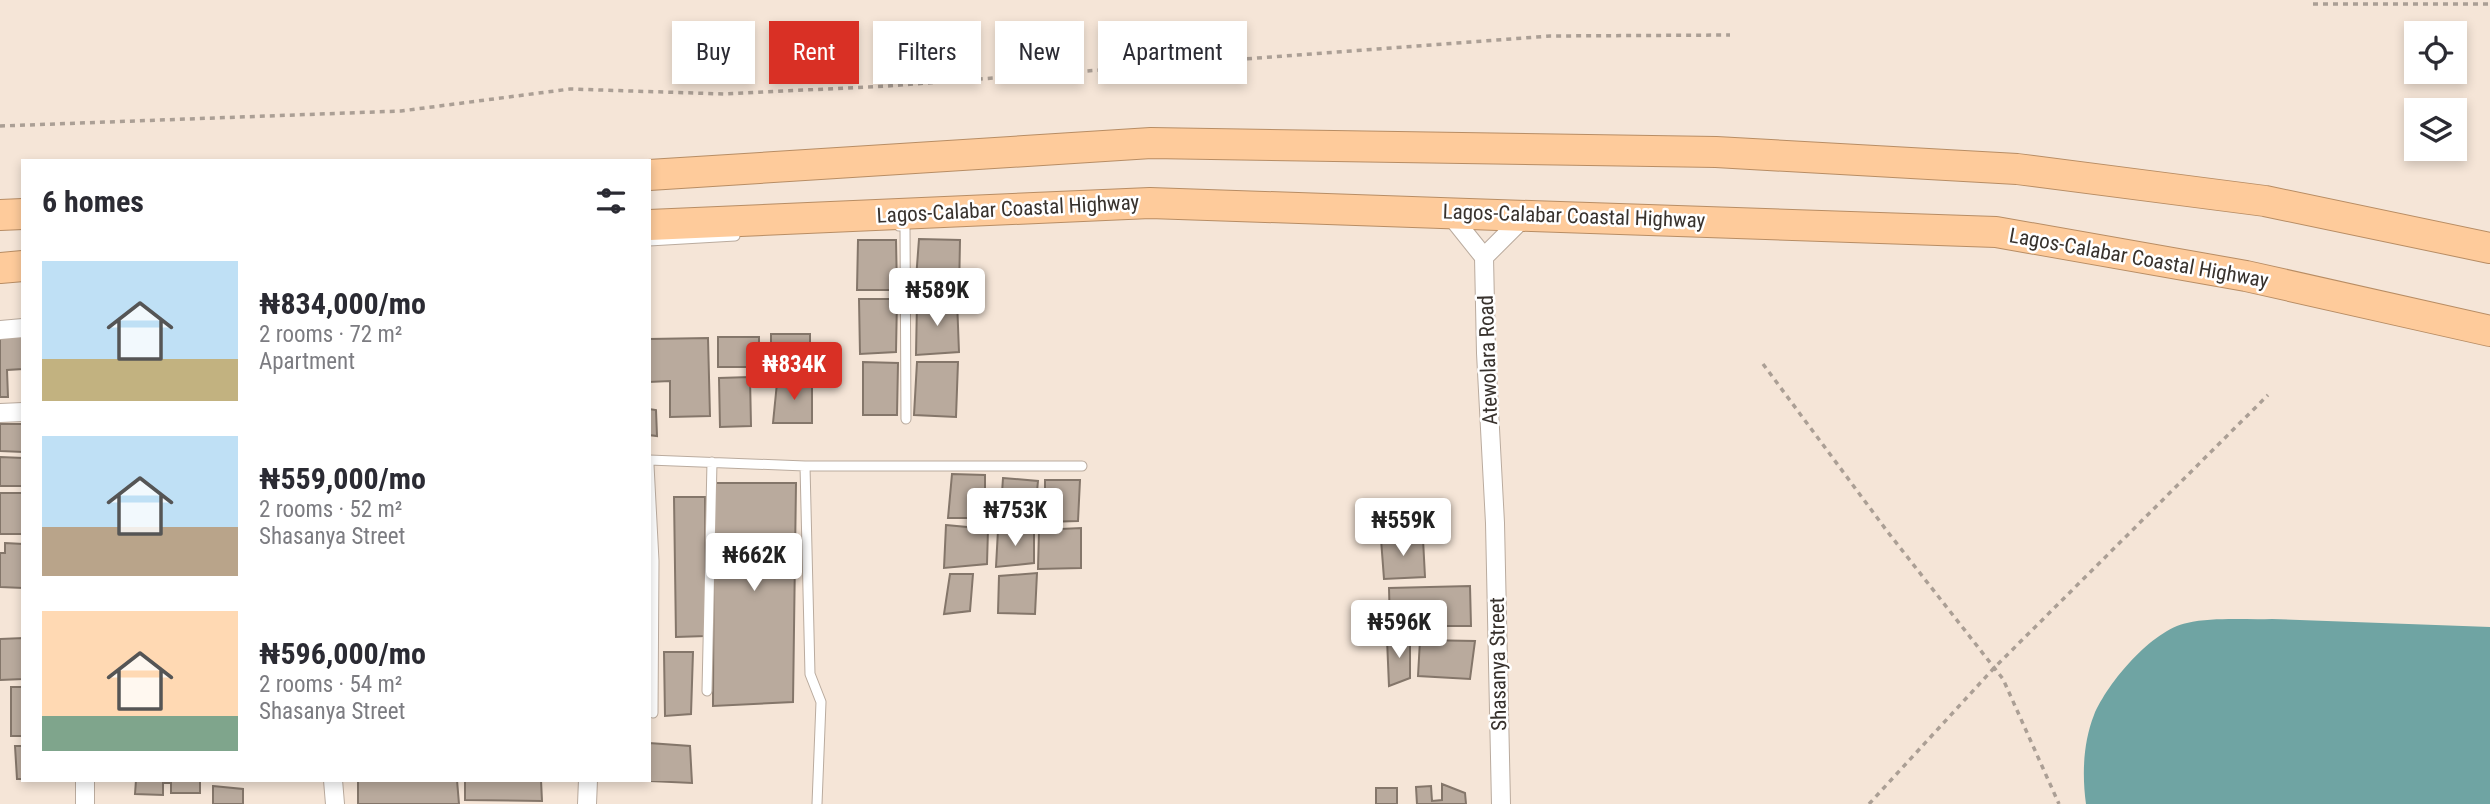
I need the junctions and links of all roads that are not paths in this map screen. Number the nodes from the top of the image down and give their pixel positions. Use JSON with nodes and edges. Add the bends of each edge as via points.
{"nodes":[{"id":1,"x":651,"y":174,"type":"edge"},
{"id":2,"x":1448,"y":212,"type":"junction"},
{"id":3,"x":21,"y":214,"type":"edge"},
{"id":4,"x":1527,"y":214,"type":"junction"},
{"id":5,"x":0,"y":215,"type":"edge"},
{"id":6,"x":651,"y":225,"type":"edge"},
{"id":7,"x":892,"y":226,"type":"dead end"},
{"id":8,"x":744,"y":235,"type":"dead end"},
{"id":9,"x":651,"y":241,"type":"edge"},
{"id":10,"x":2490,"y":248,"type":"edge"},
{"id":11,"x":1484,"y":257,"type":"junction"},
{"id":12,"x":21,"y":266,"type":"edge"},
{"id":13,"x":0,"y":268,"type":"edge"},
{"id":14,"x":21,"y":328,"type":"edge"},
{"id":15,"x":0,"y":330,"type":"edge"},
{"id":16,"x":2490,"y":331,"type":"edge"},
{"id":17,"x":21,"y":412,"type":"edge"},
{"id":18,"x":0,"y":413,"type":"edge"},
{"id":19,"x":906,"y":419,"type":"dead end"},
{"id":20,"x":712,"y":462,"type":"junction"},
{"id":21,"x":651,"y":463,"type":"edge"},
{"id":22,"x":805,"y":466,"type":"junction"},
{"id":23,"x":1082,"y":466,"type":"dead end"},
{"id":24,"x":651,"y":502,"type":"edge"},
{"id":25,"x":1495,"y":523,"type":"joint"},
{"id":26,"x":707,"y":691,"type":"dead end"},
{"id":27,"x":653,"y":713,"type":"dead end"},
{"id":28,"x":85,"y":782,"type":"edge"},
{"id":29,"x":333,"y":782,"type":"edge"},
{"id":30,"x":588,"y":782,"type":"edge"},
{"id":31,"x":85,"y":804,"type":"edge"},
{"id":32,"x":335,"y":804,"type":"edge"},
{"id":33,"x":587,"y":804,"type":"edge"},
{"id":34,"x":817,"y":804,"type":"edge"},
{"id":35,"x":1501,"y":804,"type":"edge"}],
"edges":[{"from":1,"to":10,"type":"highway","via":[[1151,143],[1716,152],[2017,169],[2265,201]]},
{"from":2,"to":4,"type":"highway","name":"Lagos-Calabar Coastal Highway"},
{"from":2,"to":6,"type":"highway","name":"Lagos-Calabar Coastal Highway","via":[[1150,202]]},
{"from":2,"to":11,"type":"street"},
{"from":3,"to":5,"type":"highway"},
{"from":4,"to":11,"type":"street"},
{"from":4,"to":16,"type":"highway","name":"Lagos-Calabar Coastal Highway","via":[[1996,232],[2246,276]]},
{"from":7,"to":19,"type":"lane","via":[[905,226]]},
{"from":8,"to":9,"type":"lane"},
{"from":11,"to":25,"type":"street","name":"Atewolara Road"},
{"from":12,"to":13,"type":"highway"},
{"from":14,"to":15,"type":"street"},
{"from":17,"to":18,"type":"street"},
{"from":20,"to":21,"type":"lane"},
{"from":20,"to":22,"type":"lane"},
{"from":20,"to":26,"type":"lane"},
{"from":22,"to":23,"type":"lane"},
{"from":22,"to":34,"type":"lane","via":[[810,674],[821,702]]},
{"from":24,"to":27,"type":"lane"},
{"from":25,"to":35,"type":"street","name":"Shasanya Street"},
{"from":28,"to":31,"type":"street"},
{"from":29,"to":32,"type":"street"},
{"from":30,"to":33,"type":"street"}]}
